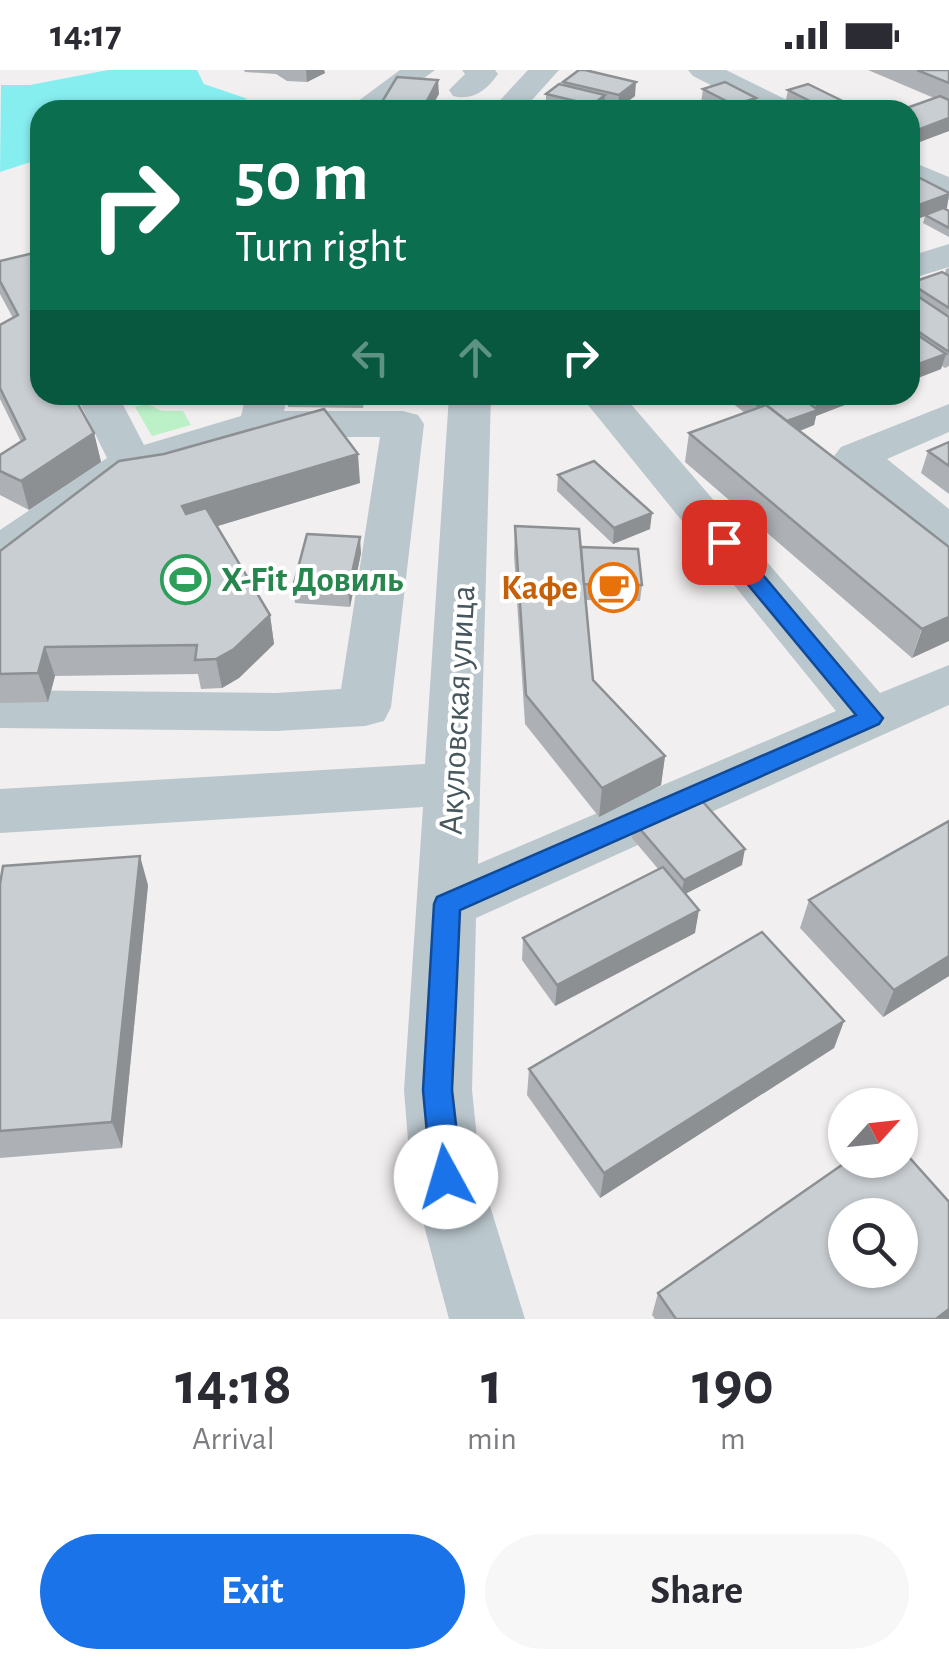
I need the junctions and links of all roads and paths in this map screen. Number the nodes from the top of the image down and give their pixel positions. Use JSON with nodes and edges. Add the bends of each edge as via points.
{"nodes":[{"id":1,"x":420,"y":70,"type":"edge"},
{"id":2,"x":544,"y":70,"type":"edge"},
{"id":3,"x":703,"y":70,"type":"edge"},
{"id":4,"x":376,"y":100,"type":"edge"},
{"id":5,"x":516,"y":100,"type":"edge"},
{"id":6,"x":764,"y":100,"type":"edge"},
{"id":7,"x":920,"y":177,"type":"edge"},
{"id":8,"x":949,"y":190,"type":"edge"},
{"id":9,"x":102,"y":405,"type":"edge"},
{"id":10,"x":470,"y":405,"type":"edge"},
{"id":11,"x":609,"y":405,"type":"edge"},
{"id":12,"x":264,"y":410,"type":"edge"},
{"id":13,"x":405,"y":410,"type":"edge"},
{"id":14,"x":949,"y":417,"type":"edge"},
{"id":15,"x":131,"y":462,"type":"junction"},
{"id":16,"x":949,"y":532,"type":"edge"},
{"id":17,"x":1,"y":550,"type":"edge"},
{"id":18,"x":949,"y":684,"type":"edge"},
{"id":19,"x":0,"y":709,"type":"edge"},
{"id":20,"x":871,"y":718,"type":"junction"},
{"id":21,"x":454,"y":784,"type":"junction"},
{"id":22,"x":0,"y":811,"type":"edge"},
{"id":23,"x":447,"y":904,"type":"junction"},
{"id":24,"x":487,"y":1319,"type":"edge"}],
"edges":[{"from":1,"to":4,"type":"street"},
{"from":2,"to":5,"type":"street"},
{"from":3,"to":6,"type":"street"},
{"from":7,"to":8,"type":"street"},
{"from":9,"to":15,"type":"street"},
{"from":10,"to":21,"type":"street","name":"Акуловская улица"},
{"from":11,"to":20,"type":"street"},
{"from":12,"to":13,"type":"street"},
{"from":12,"to":15,"type":"street"},
{"from":13,"to":19,"type":"street","via":[[365,706],[276,712]]},
{"from":14,"to":16,"type":"street","via":[[856,456]]},
{"from":15,"to":17,"type":"street"},
{"from":18,"to":20,"type":"street"},
{"from":20,"to":23,"type":"street"},
{"from":21,"to":22,"type":"street"},
{"from":21,"to":23,"type":"street","name":"Акуловская улица"},
{"from":23,"to":24,"type":"street","name":"Акуловская улица","via":[[439,1108],[446,1177]]}]}
